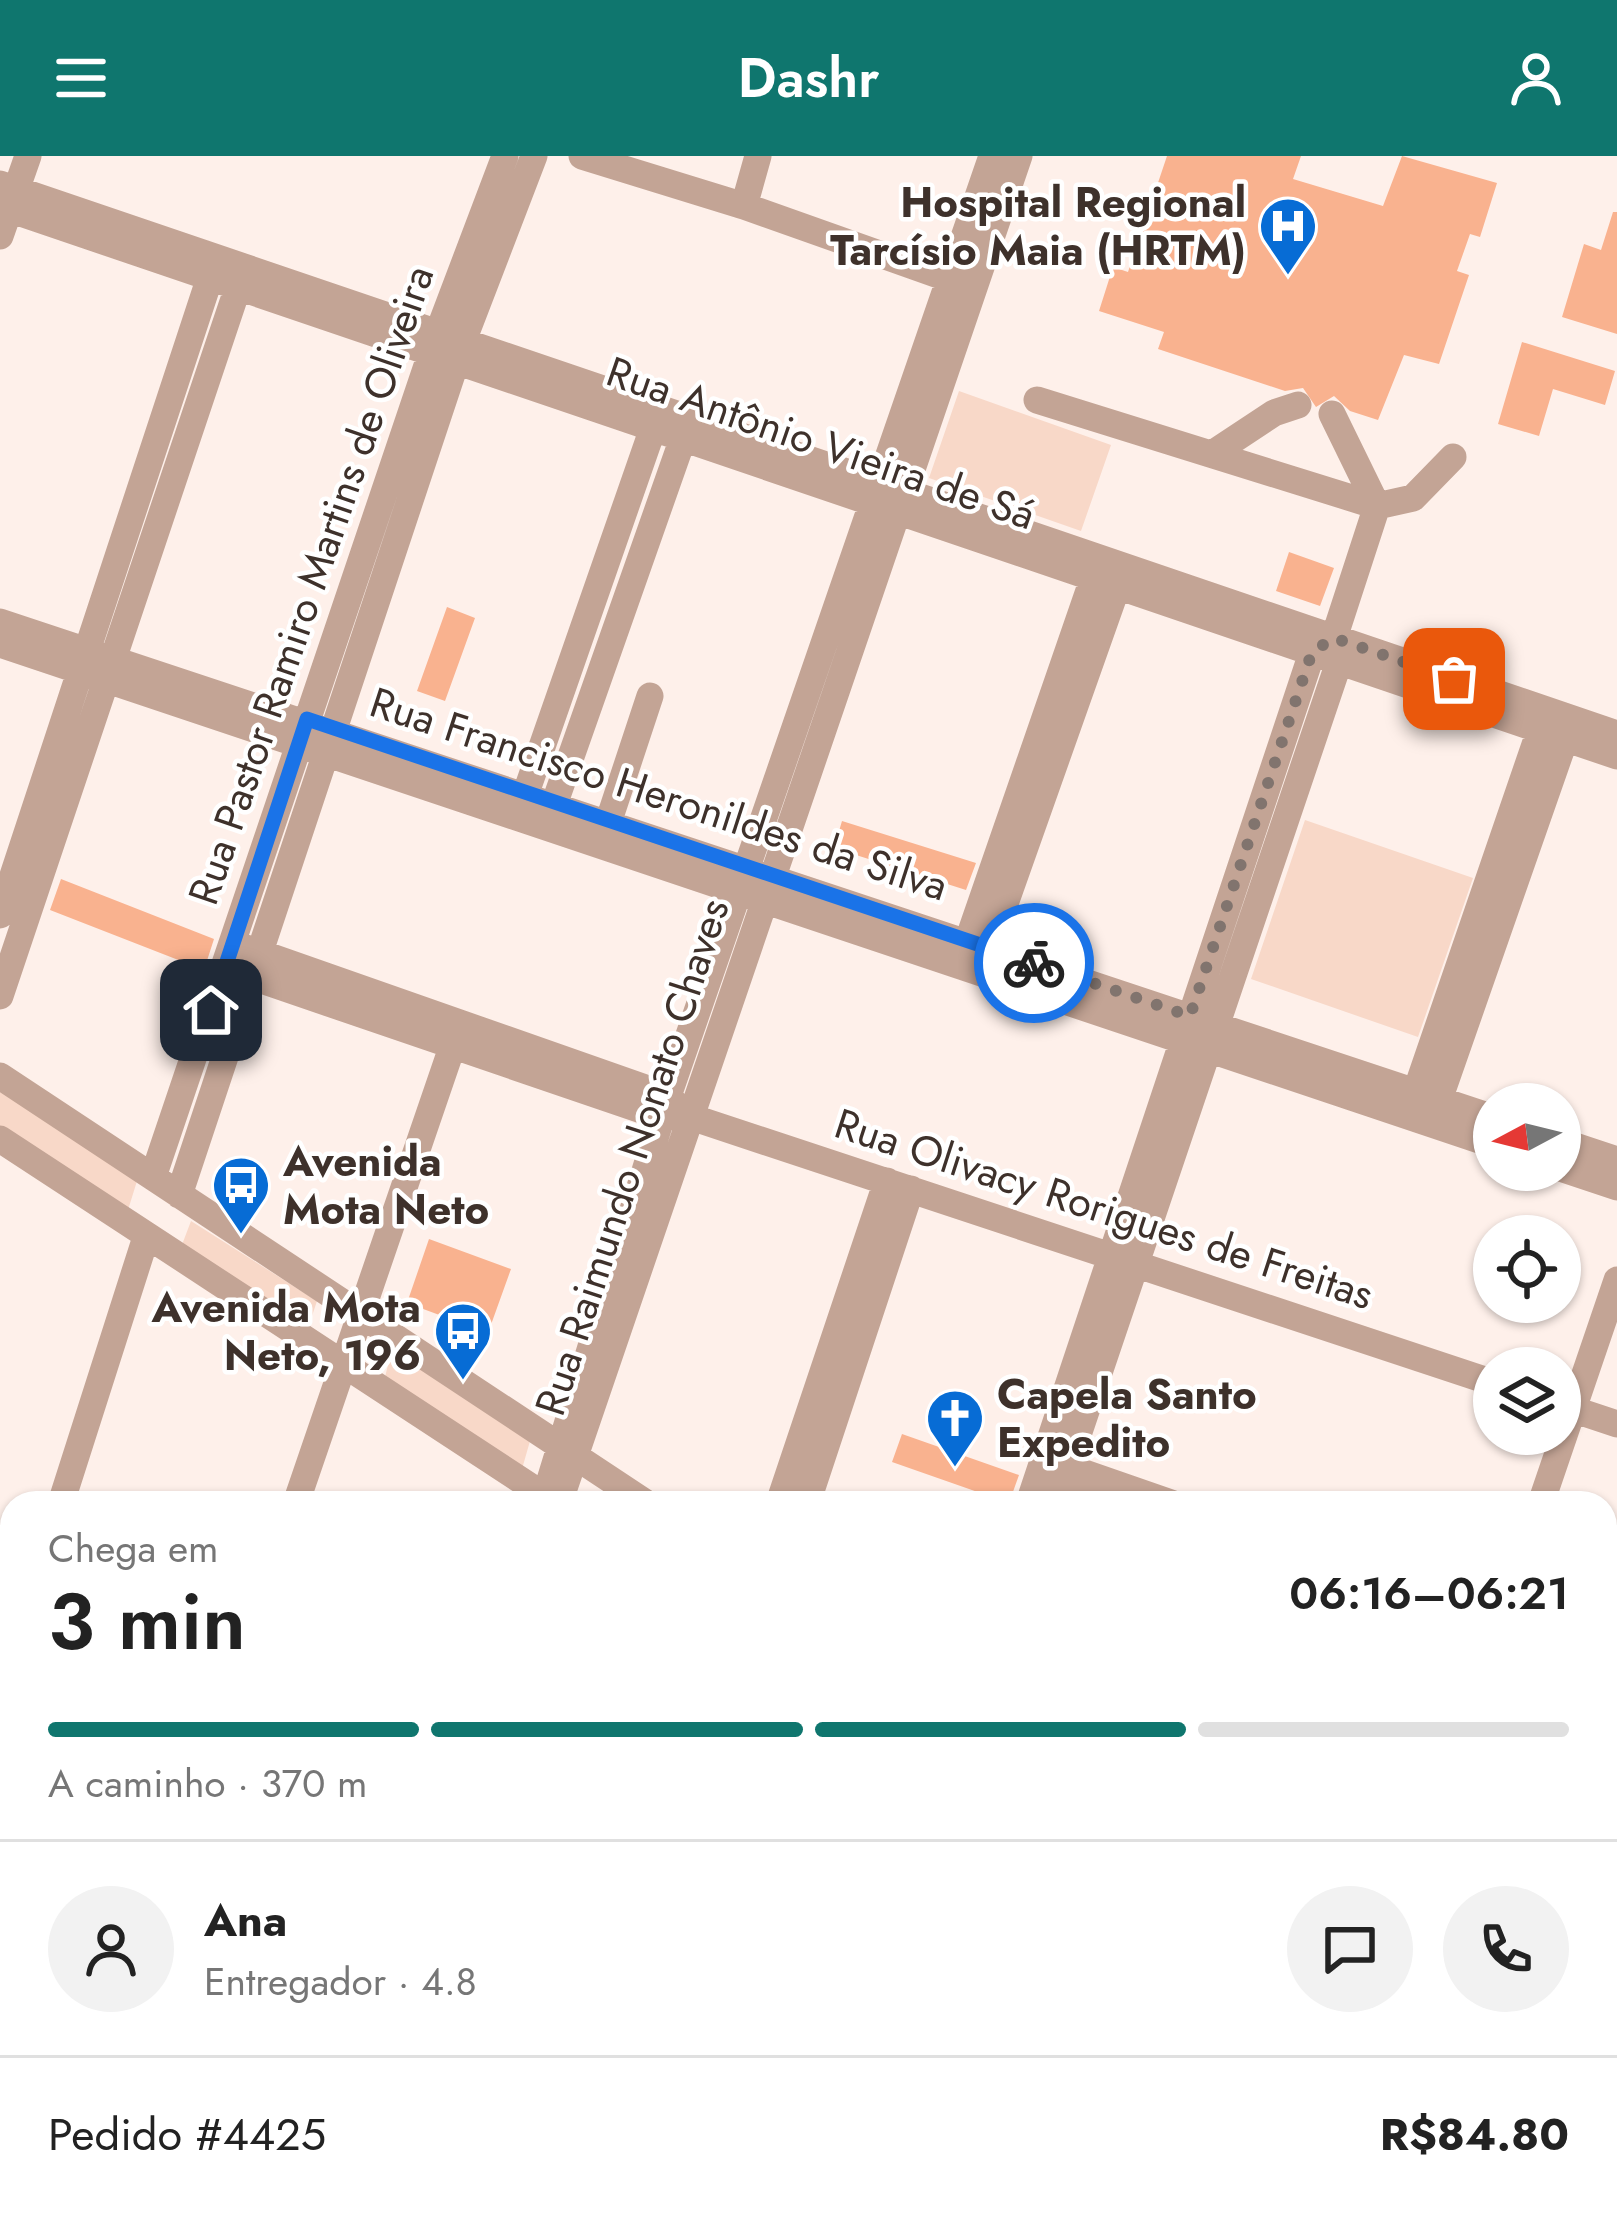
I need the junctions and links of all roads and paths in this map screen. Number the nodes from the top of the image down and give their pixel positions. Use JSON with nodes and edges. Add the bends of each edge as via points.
{"nodes":[{"id":1,"x":28,"y":156,"type":"edge"},
{"id":2,"x":506,"y":156,"type":"edge"},
{"id":3,"x":534,"y":156,"type":"edge"},
{"id":4,"x":582,"y":156,"type":"edge"},
{"id":5,"x":758,"y":156,"type":"edge"},
{"id":6,"x":992,"y":156,"type":"edge"},
{"id":7,"x":1018,"y":156,"type":"edge"},
{"id":8,"x":5,"y":205,"type":"edge"},
{"id":9,"x":744,"y":206,"type":"junction"},
{"id":10,"x":213,"y":268,"type":"junction"},
{"id":11,"x":242,"y":278,"type":"junction"},
{"id":12,"x":962,"y":283,"type":"junction"},
{"id":13,"x":447,"y":349,"type":"junction"},
{"id":14,"x":1037,"y":400,"type":"dead end"},
{"id":15,"x":1298,"y":405,"type":"dead end"},
{"id":16,"x":1332,"y":414,"type":"dead end"},
{"id":17,"x":652,"y":431,"type":"junction"},
{"id":18,"x":157,"y":438,"type":"junction"},
{"id":19,"x":682,"y":441,"type":"junction"},
{"id":20,"x":185,"y":446,"type":"junction"},
{"id":21,"x":1212,"y":454,"type":"junction"},
{"id":22,"x":1453,"y":457,"type":"dead end"},
{"id":23,"x":886,"y":497,"type":"junction"},
{"id":24,"x":1377,"y":506,"type":"junction"},
{"id":25,"x":1105,"y":583,"type":"junction"},
{"id":26,"x":0,"y":622,"type":"edge"},
{"id":27,"x":0,"y":644,"type":"edge"},
{"id":28,"x":1328,"y":651,"type":"junction"},
{"id":29,"x":97,"y":664,"type":"junction"},
{"id":30,"x":650,"y":696,"type":"dead end"},
{"id":31,"x":1552,"y":734,"type":"junction"},
{"id":32,"x":1617,"y":734,"type":"edge"},
{"id":33,"x":316,"y":738,"type":"junction"},
{"id":34,"x":1617,"y":756,"type":"edge"},
{"id":35,"x":526,"y":792,"type":"junction"},
{"id":36,"x":550,"y":816,"type":"junction"},
{"id":37,"x":516,"y":819,"type":"junction"},
{"id":38,"x":609,"y":820,"type":"junction"},
{"id":39,"x":754,"y":883,"type":"junction"},
{"id":40,"x":0,"y":915,"type":"edge"},
{"id":41,"x":975,"y":957,"type":"junction"},
{"id":42,"x":243,"y":960,"type":"junction"},
{"id":43,"x":0,"y":996,"type":"edge"},
{"id":44,"x":1198,"y":1032,"type":"junction"},
{"id":45,"x":457,"y":1034,"type":"junction"},
{"id":46,"x":0,"y":1076,"type":"edge"},
{"id":47,"x":1423,"y":1108,"type":"junction"},
{"id":48,"x":672,"y":1110,"type":"junction"},
{"id":49,"x":1473,"y":1115,"type":"edge"},
{"id":50,"x":1473,"y":1134,"type":"edge"},
{"id":51,"x":0,"y":1139,"type":"edge"},
{"id":52,"x":1581,"y":1155,"type":"edge"},
{"id":53,"x":1617,"y":1160,"type":"edge"},
{"id":54,"x":1581,"y":1164,"type":"edge"},
{"id":55,"x":153,"y":1178,"type":"junction"},
{"id":56,"x":899,"y":1185,"type":"junction"},
{"id":57,"x":1617,"y":1187,"type":"edge"},
{"id":58,"x":179,"y":1195,"type":"junction"},
{"id":59,"x":146,"y":1237,"type":"junction"},
{"id":60,"x":1124,"y":1258,"type":"junction"},
{"id":61,"x":1617,"y":1280,"type":"edge"},
{"id":62,"x":360,"y":1316,"type":"junction"},
{"id":63,"x":343,"y":1366,"type":"junction"},
{"id":64,"x":1581,"y":1370,"type":"edge"},
{"id":65,"x":1473,"y":1376,"type":"edge"},
{"id":66,"x":825,"y":1406,"type":"junction"},
{"id":67,"x":1581,"y":1412,"type":"edge"},
{"id":68,"x":1617,"y":1424,"type":"edge"},
{"id":69,"x":568,"y":1451,"type":"junction"},
{"id":70,"x":1554,"y":1455,"type":"edge"},
{"id":71,"x":1049,"y":1484,"type":"edge"},
{"id":72,"x":65,"y":1491,"type":"edge"},
{"id":73,"x":300,"y":1491,"type":"edge"},
{"id":74,"x":535,"y":1491,"type":"edge"},
{"id":75,"x":554,"y":1491,"type":"edge"},
{"id":76,"x":628,"y":1491,"type":"edge"},
{"id":77,"x":785,"y":1491,"type":"edge"},
{"id":78,"x":809,"y":1491,"type":"edge"},
{"id":79,"x":1094,"y":1491,"type":"edge"},
{"id":80,"x":1544,"y":1491,"type":"edge"}],
"edges":[{"from":1,"to":8,"type":"street"},
{"from":2,"to":13,"type":"street","name":"Rua Pastor Ramiro Martins de Oliveira"},
{"from":3,"to":13,"type":"street","name":"Rua Pastor Ramiro Martins de Oliveira"},
{"from":4,"to":9,"type":"street"},
{"from":5,"to":9,"type":"street"},
{"from":6,"to":12,"type":"street","name":"Rua Raimundo Nonato Chaves"},
{"from":7,"to":12,"type":"street","name":"Rua Raimundo Nonato Chaves"},
{"from":8,"to":10,"type":"street","name":"Rua Antônio Vieira de Sá"},
{"from":9,"to":12,"type":"street"},
{"from":10,"to":11,"type":"street","name":"Rua Antônio Vieira de Sá"},
{"from":10,"to":18,"type":"street"},
{"from":11,"to":13,"type":"street","name":"Rua Antônio Vieira de Sá"},
{"from":11,"to":20,"type":"street"},
{"from":12,"to":23,"type":"street","name":"Rua Raimundo Nonato Chaves"},
{"from":13,"to":17,"type":"street","name":"Rua Antônio Vieira de Sá"},
{"from":13,"to":23,"type":"street","name":"Rua Antônio Vieira de Sá"},
{"from":13,"to":33,"type":"street","name":"Rua Pastor Ramiro Martins de Oliveira"},
{"from":14,"to":21,"type":"street"},
{"from":15,"to":21,"type":"street"},
{"from":16,"to":24,"type":"street"},
{"from":17,"to":19,"type":"street","name":"Rua Antônio Vieira de Sá"},
{"from":17,"to":35,"type":"street"},
{"from":18,"to":20,"type":"street"},
{"from":18,"to":29,"type":"street"},
{"from":19,"to":23,"type":"street","name":"Rua Antônio Vieira de Sá"},
{"from":19,"to":36,"type":"street"},
{"from":20,"to":29,"type":"street"},
{"from":21,"to":24,"type":"street"},
{"from":22,"to":24,"type":"street","via":[[1413,498]]},
{"from":23,"to":25,"type":"street","name":"Rua Antônio Vieira de Sá"},
{"from":23,"to":28,"type":"street","name":"Rua Antônio Vieira de Sá"},
{"from":23,"to":39,"type":"street","name":"Rua Raimundo Nonato Chaves"},
{"from":24,"to":28,"type":"street"},
{"from":25,"to":28,"type":"street","name":"Rua Antônio Vieira de Sá"},
{"from":25,"to":41,"type":"street"},
{"from":26,"to":29,"type":"street","name":"Rua Francisco Heronildes da Silva"},
{"from":27,"to":29,"type":"street","name":"Rua Francisco Heronildes da Silva"},
{"from":28,"to":31,"type":"street","name":"Rua Antônio Vieira de Sá"},
{"from":28,"to":32,"type":"street","name":"Rua Antônio Vieira de Sá"},
{"from":28,"to":44,"type":"street"},
{"from":29,"to":33,"type":"street","name":"Rua Francisco Heronildes da Silva"},
{"from":29,"to":40,"type":"street"},
{"from":29,"to":43,"type":"street"},
{"from":30,"to":38,"type":"street"},
{"from":31,"to":34,"type":"street","name":"Rua Antônio Vieira de Sá"},
{"from":31,"to":47,"type":"street"},
{"from":33,"to":35,"type":"street","name":"Rua Francisco Heronildes da Silva"},
{"from":33,"to":37,"type":"street","name":"Rua Francisco Heronildes da Silva"},
{"from":33,"to":42,"type":"street","name":"Rua Pastor Ramiro Martins de Oliveira"},
{"from":35,"to":36,"type":"street","name":"Rua Francisco Heronildes da Silva"},
{"from":35,"to":37,"type":"street"},
{"from":36,"to":37,"type":"street","name":"Rua Francisco Heronildes da Silva"},
{"from":36,"to":38,"type":"street","name":"Rua Francisco Heronildes da Silva"},
{"from":36,"to":39,"type":"street","name":"Rua Francisco Heronildes da Silva"},
{"from":38,"to":39,"type":"street","name":"Rua Francisco Heronildes da Silva"},
{"from":39,"to":41,"type":"street","name":"Rua Francisco Heronildes da Silva"},
{"from":39,"to":48,"type":"street","name":"Rua Raimundo Nonato Chaves"},
{"from":41,"to":44,"type":"street","name":"Rua Francisco Heronildes da Silva"},
{"from":42,"to":45,"type":"street","name":"Rua Olivacy Rorigues de Freitas"},
{"from":42,"to":55,"type":"street","name":"Rua Pastor Ramiro Martins de Oliveira"},
{"from":42,"to":58,"type":"street","name":"Rua Pastor Ramiro Martins de Oliveira"},
{"from":44,"to":47,"type":"street","name":"Rua Francisco Heronildes da Silva"},
{"from":44,"to":60,"type":"street"},
{"from":45,"to":48,"type":"street","name":"Rua Olivacy Rorigues de Freitas"},
{"from":45,"to":62,"type":"street"},
{"from":46,"to":55,"type":"street"},
{"from":47,"to":49,"type":"street","name":"Rua Francisco Heronildes da Silva"},
{"from":47,"to":50,"type":"street","name":"Rua Francisco Heronildes da Silva"},
{"from":48,"to":56,"type":"street","name":"Rua Olivacy Rorigues de Freitas"},
{"from":48,"to":69,"type":"street","name":"Rua Raimundo Nonato Chaves"},
{"from":51,"to":59,"type":"street"},
{"from":52,"to":53,"type":"street"},
{"from":54,"to":57,"type":"street"},
{"from":55,"to":58,"type":"street"},
{"from":56,"to":60,"type":"street","name":"Rua Olivacy Rorigues de Freitas"},
{"from":56,"to":66,"type":"street"},
{"from":58,"to":62,"type":"street"},
{"from":59,"to":63,"type":"street"},
{"from":59,"to":72,"type":"street"},
{"from":60,"to":65,"type":"street","name":"Rua Olivacy Rorigues de Freitas"},
{"from":60,"to":71,"type":"street"},
{"from":61,"to":64,"type":"street"},
{"from":62,"to":63,"type":"street"},
{"from":62,"to":69,"type":"street"},
{"from":63,"to":73,"type":"street"},
{"from":63,"to":74,"type":"street"},
{"from":66,"to":77,"type":"street"},
{"from":66,"to":78,"type":"street"},
{"from":67,"to":68,"type":"street"},
{"from":69,"to":75,"type":"street","name":"Rua Raimundo Nonato Chaves"},
{"from":69,"to":76,"type":"street"},
{"from":70,"to":80,"type":"street"},
{"from":71,"to":79,"type":"street"}]}
